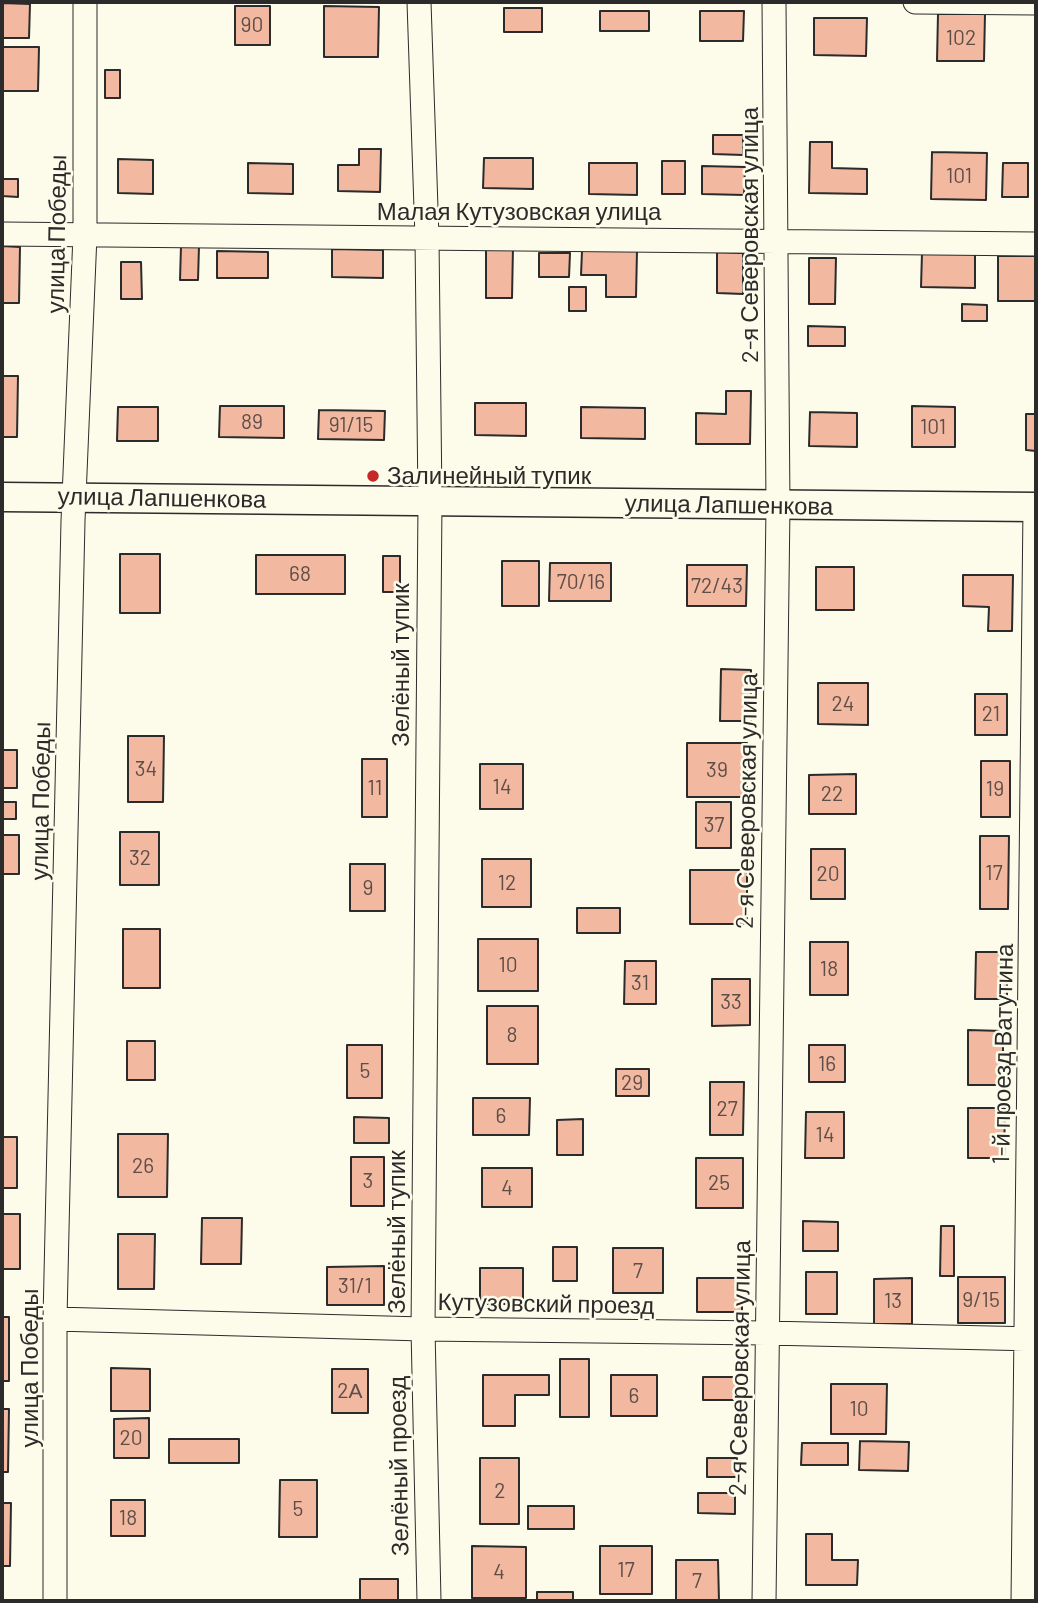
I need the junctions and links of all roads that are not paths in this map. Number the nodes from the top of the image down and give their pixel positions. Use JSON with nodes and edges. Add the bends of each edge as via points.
{"nodes":[{"id":1,"x":85,"y":2,"type":"edge"},
{"id":2,"x":419,"y":2,"type":"edge"},
{"id":3,"x":774,"y":2,"type":"edge"},
{"id":4,"x":915,"y":2,"type":"edge"},
{"id":5,"x":1036,"y":3,"type":"edge"},
{"id":6,"x":2,"y":234,"type":"edge"},
{"id":7,"x":85,"y":235,"type":"junction"},
{"id":8,"x":427,"y":238,"type":"junction"},
{"id":9,"x":777,"y":241,"type":"junction"},
{"id":10,"x":1036,"y":244,"type":"edge"},
{"id":11,"x":2,"y":497,"type":"edge"},
{"id":12,"x":74,"y":497,"type":"junction"},
{"id":13,"x":430,"y":502,"type":"junction"},
{"id":14,"x":778,"y":506,"type":"junction"},
{"id":15,"x":1036,"y":507,"type":"edge"},
{"id":16,"x":55,"y":1319,"type":"junction"},
{"id":17,"x":423,"y":1329,"type":"junction"},
{"id":18,"x":766,"y":1333,"type":"junction"},
{"id":19,"x":1031,"y":1339,"type":"edge"},
{"id":20,"x":55,"y":1601,"type":"edge"},
{"id":21,"x":429,"y":1601,"type":"edge"},
{"id":22,"x":764,"y":1601,"type":"edge"},
{"id":23,"x":1023,"y":1601,"type":"edge"}],
"edges":[{"from":1,"to":7,"type":"street","name":"улица Победы"},
{"from":2,"to":8,"type":"street","name":"Зелёный тупик"},
{"from":3,"to":9,"type":"street","name":"2-я Северовская улица"},
{"from":4,"to":5,"type":"street"},
{"from":6,"to":7,"type":"street","name":"Малая Кутузовская улица"},
{"from":7,"to":8,"type":"street","name":"Малая Кутузовская улица"},
{"from":7,"to":12,"type":"street","name":"улица Победы"},
{"from":8,"to":9,"type":"street","name":"Малая Кутузовская улица"},
{"from":8,"to":13,"type":"street","name":"Зелёный тупик"},
{"from":9,"to":10,"type":"street","name":"Малая Кутузовская улица"},
{"from":9,"to":14,"type":"street","name":"2-я Северовская улица"},
{"from":11,"to":12,"type":"street","name":"улица Лапшенкова"},
{"from":12,"to":13,"type":"street","name":"улица Лапшенкова"},
{"from":12,"to":16,"type":"street","name":"улица Победы"},
{"from":13,"to":14,"type":"street","name":"улица Лапшенкова"},
{"from":13,"to":17,"type":"street","name":"Зелёный тупик"},
{"from":14,"to":15,"type":"street","name":"улица Лапшенкова"},
{"from":14,"to":18,"type":"street","name":"2-я Северовская улица"},
{"from":15,"to":19,"type":"street","name":"1-й проезд Ватутина"},
{"from":16,"to":17,"type":"street","name":"Кутузовский проезд"},
{"from":16,"to":20,"type":"street","name":"улица Победы"},
{"from":17,"to":18,"type":"street","name":"Кутузовский проезд"},
{"from":17,"to":21,"type":"street","name":"Зелёный проезд"},
{"from":18,"to":19,"type":"street","name":"Кутузовский проезд"},
{"from":18,"to":22,"type":"street","name":"2-я Северовская улица"},
{"from":19,"to":23,"type":"street","name":"1-й проезд Ватутина"}]}
